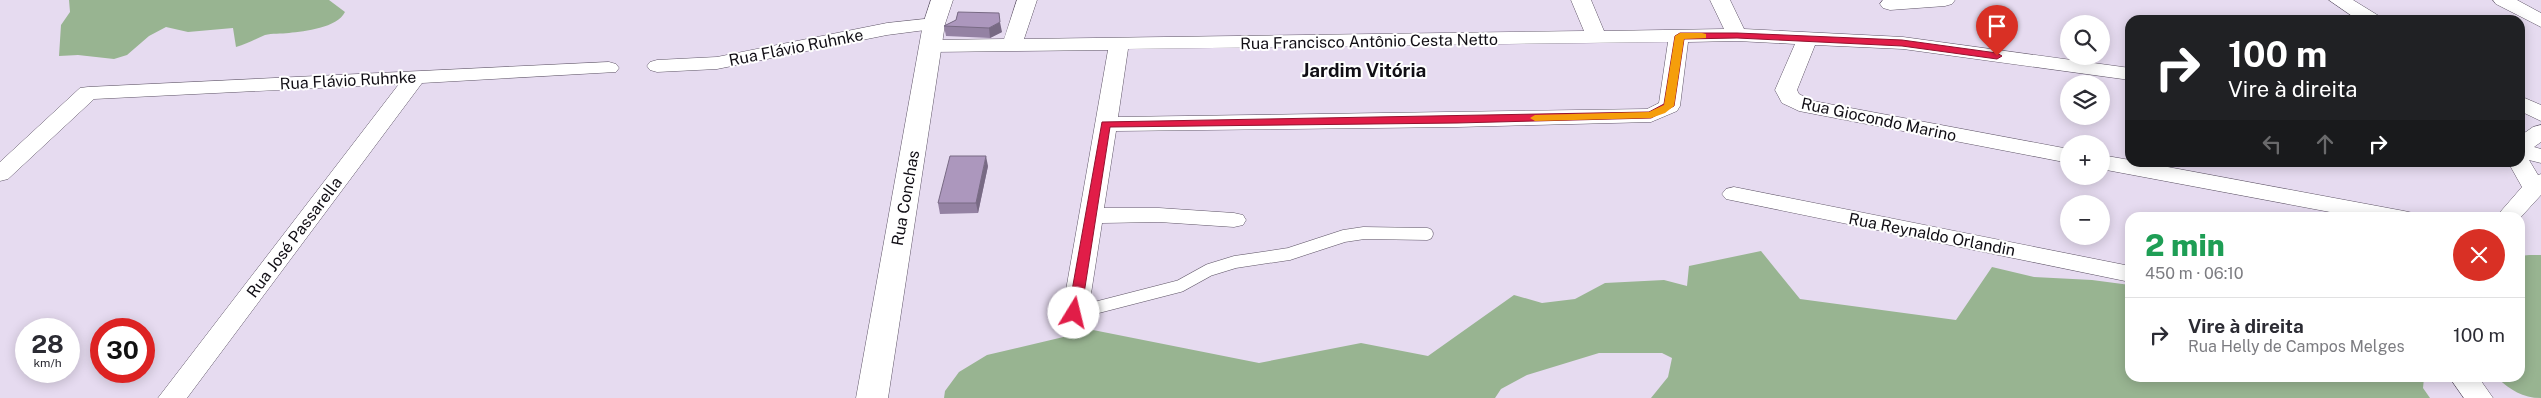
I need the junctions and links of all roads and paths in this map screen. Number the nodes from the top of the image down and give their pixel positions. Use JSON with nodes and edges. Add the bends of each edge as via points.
{"nodes":[{"id":1,"x":1027,"y":0,"type":"edge"},
{"id":2,"x":1581,"y":0,"type":"edge"},
{"id":3,"x":1720,"y":0,"type":"edge"},
{"id":4,"x":1945,"y":0,"type":"edge"},
{"id":5,"x":2339,"y":0,"type":"edge"},
{"id":6,"x":2503,"y":0,"type":"edge"},
{"id":7,"x":2364,"y":15,"type":"edge"},
{"id":8,"x":1894,"y":19,"type":"edge"},
{"id":9,"x":2541,"y":21,"type":"edge"},
{"id":10,"x":936,"y":23,"type":"edge"},
{"id":11,"x":1680,"y":36,"type":"junction"},
{"id":12,"x":1737,"y":36,"type":"junction"},
{"id":13,"x":1597,"y":37,"type":"junction"},
{"id":14,"x":1807,"y":39,"type":"junction"},
{"id":15,"x":1012,"y":44,"type":"junction"},
{"id":16,"x":1119,"y":45,"type":"junction"},
{"id":17,"x":658,"y":66,"type":"dead end"},
{"id":18,"x":608,"y":68,"type":"dead end"},
{"id":19,"x":2125,"y":73,"type":"edge"},
{"id":20,"x":416,"y":77,"type":"junction"},
{"id":21,"x":2525,"y":105,"type":"edge"},
{"id":22,"x":2541,"y":114,"type":"edge"},
{"id":23,"x":1106,"y":124,"type":"junction"},
{"id":24,"x":2541,"y":132,"type":"edge"},
{"id":25,"x":2525,"y":143,"type":"edge"},
{"id":26,"x":2525,"y":151,"type":"edge"},
{"id":27,"x":2060,"y":154,"type":"edge"},
{"id":28,"x":2541,"y":156,"type":"edge"},
{"id":29,"x":2110,"y":164,"type":"edge"},
{"id":30,"x":2125,"y":166,"type":"edge"},
{"id":31,"x":2128,"y":167,"type":"edge"},
{"id":32,"x":2523,"y":167,"type":"edge"},
{"id":33,"x":0,"y":174,"type":"edge"},
{"id":34,"x":2538,"y":184,"type":"edge"},
{"id":35,"x":1734,"y":194,"type":"dead end"},
{"id":36,"x":2372,"y":212,"type":"edge"},
{"id":37,"x":2512,"y":212,"type":"edge"},
{"id":38,"x":1091,"y":216,"type":"junction"},
{"id":39,"x":1234,"y":220,"type":"dead end"},
{"id":40,"x":1427,"y":234,"type":"dead end"},
{"id":41,"x":2125,"y":273,"type":"edge"},
{"id":42,"x":1074,"y":313,"type":"joint"},
{"id":43,"x":2467,"y":382,"type":"edge"},
{"id":44,"x":172,"y":398,"type":"edge"},
{"id":45,"x":872,"y":398,"type":"edge"},
{"id":46,"x":2479,"y":398,"type":"edge"}],
"edges":[{"from":1,"to":15,"type":"street"},
{"from":2,"to":13,"type":"street"},
{"from":3,"to":12,"type":"street"},
{"from":4,"to":8,"type":"street"},
{"from":5,"to":7,"type":"street"},
{"from":6,"to":9,"type":"street"},
{"from":8,"to":14,"type":"street"},
{"from":8,"to":19,"type":"street"},
{"from":10,"to":15,"type":"street","name":"Rua Francisco Antônio Cesta Netto"},
{"from":10,"to":17,"type":"street","name":"Rua Flávio Ruhnke","via":[[888,29],[717,63]]},
{"from":10,"to":45,"type":"main road","name":"Rua Conchas"},
{"from":11,"to":12,"type":"street","name":"Rua Francisco Antônio Cesta Netto"},
{"from":11,"to":13,"type":"street","name":"Rua Francisco Antônio Cesta Netto"},
{"from":11,"to":23,"type":"street","via":[[1669,106],[1651,115]]},
{"from":12,"to":14,"type":"street","name":"Rua Francisco Antônio Cesta Netto"},
{"from":13,"to":16,"type":"street","name":"Rua Francisco Antônio Cesta Netto"},
{"from":14,"to":27,"type":"street","name":"Rua Giocondo Marino","via":[[1786,90],[1796,102]]},
{"from":15,"to":16,"type":"street","name":"Rua Francisco Antônio Cesta Netto"},
{"from":16,"to":23,"type":"street"},
{"from":18,"to":20,"type":"street","name":"Rua Flávio Ruhnke"},
{"from":20,"to":33,"type":"street","name":"Rua Flávio Ruhnke","via":[[88,93]]},
{"from":20,"to":44,"type":"street","name":"Rua José Passarella"},
{"from":21,"to":22,"type":"street"},
{"from":23,"to":38,"type":"street"},
{"from":24,"to":25,"type":"street"},
{"from":26,"to":28,"type":"street"},
{"from":29,"to":30,"type":"street"},
{"from":31,"to":36,"type":"street"},
{"from":32,"to":34,"type":"street"},
{"from":34,"to":37,"type":"street"},
{"from":35,"to":41,"type":"street","name":"Rua Reynaldo Orlandin"},
{"from":38,"to":39,"type":"street","via":[[1159,215]]},
{"from":38,"to":42,"type":"street"},
{"from":40,"to":42,"type":"lane","via":[[1364,233],[1344,236],[1289,254],[1235,262],[1208,270],[1180,286]]},
{"from":43,"to":46,"type":"street"}]}
